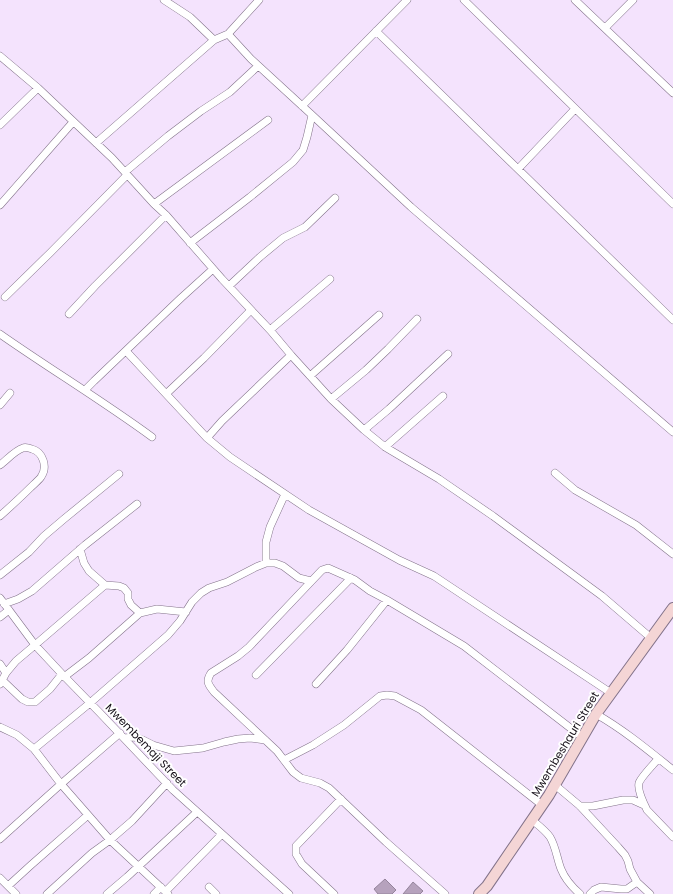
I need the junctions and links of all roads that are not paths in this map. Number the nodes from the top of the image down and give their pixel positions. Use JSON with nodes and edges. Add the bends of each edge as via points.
{"nodes":[{"id":1,"x":164,"y":0,"type":"edge"},
{"id":2,"x":259,"y":0,"type":"edge"},
{"id":3,"x":407,"y":0,"type":"edge"},
{"id":4,"x":464,"y":0,"type":"edge"},
{"id":5,"x":575,"y":0,"type":"edge"},
{"id":6,"x":633,"y":0,"type":"edge"},
{"id":7,"x":605,"y":28,"type":"junction"},
{"id":8,"x":376,"y":31,"type":"junction"},
{"id":9,"x":228,"y":34,"type":"junction"},
{"id":10,"x":214,"y":40,"type":"junction"},
{"id":11,"x":0,"y":56,"type":"edge"},
{"id":12,"x":258,"y":66,"type":"junction"},
{"id":13,"x":38,"y":88,"type":"junction"},
{"id":14,"x":673,"y":93,"type":"edge"},
{"id":15,"x":302,"y":106,"type":"junction"},
{"id":16,"x":575,"y":109,"type":"junction"},
{"id":17,"x":312,"y":115,"type":"junction"},
{"id":18,"x":268,"y":120,"type":"dead end"},
{"id":19,"x":74,"y":122,"type":"junction"},
{"id":20,"x":0,"y":125,"type":"edge"},
{"id":21,"x":96,"y":143,"type":"junction"},
{"id":22,"x":518,"y":169,"type":"junction"},
{"id":23,"x":126,"y":174,"type":"junction"},
{"id":24,"x":335,"y":198,"type":"dead end"},
{"id":25,"x":154,"y":204,"type":"junction"},
{"id":26,"x":673,"y":204,"type":"edge"},
{"id":27,"x":0,"y":205,"type":"edge"},
{"id":28,"x":166,"y":216,"type":"junction"},
{"id":29,"x":190,"y":243,"type":"junction"},
{"id":30,"x":213,"y":269,"type":"junction"},
{"id":31,"x":330,"y":279,"type":"dead end"},
{"id":32,"x":229,"y":286,"type":"junction"},
{"id":33,"x":5,"y":297,"type":"dead end"},
{"id":34,"x":251,"y":310,"type":"junction"},
{"id":35,"x":69,"y":314,"type":"dead end"},
{"id":36,"x":379,"y":315,"type":"dead end"},
{"id":37,"x":417,"y":319,"type":"dead end"},
{"id":38,"x":673,"y":320,"type":"edge"},
{"id":39,"x":270,"y":330,"type":"junction"},
{"id":40,"x":0,"y":334,"type":"edge"},
{"id":41,"x":126,"y":351,"type":"junction"},
{"id":42,"x":448,"y":354,"type":"dead end"},
{"id":43,"x":290,"y":355,"type":"junction"},
{"id":44,"x":310,"y":376,"type":"junction"},
{"id":45,"x":85,"y":390,"type":"junction"},
{"id":46,"x":10,"y":392,"type":"dead end"},
{"id":47,"x":166,"y":394,"type":"junction"},
{"id":48,"x":442,"y":396,"type":"dead end"},
{"id":49,"x":331,"y":400,"type":"junction"},
{"id":50,"x":0,"y":405,"type":"edge"},
{"id":51,"x":364,"y":430,"type":"junction"},
{"id":52,"x":673,"y":432,"type":"edge"},
{"id":53,"x":152,"y":437,"type":"dead end"},
{"id":54,"x":207,"y":438,"type":"junction"},
{"id":55,"x":385,"y":447,"type":"junction"},
{"id":56,"x":0,"y":465,"type":"edge"},
{"id":57,"x":555,"y":473,"type":"dead end"},
{"id":58,"x":119,"y":474,"type":"dead end"},
{"id":59,"x":285,"y":494,"type":"junction"},
{"id":60,"x":137,"y":504,"type":"dead end"},
{"id":61,"x":0,"y":516,"type":"edge"},
{"id":62,"x":80,"y":549,"type":"junction"},
{"id":63,"x":673,"y":554,"type":"edge"},
{"id":64,"x":266,"y":563,"type":"junction"},
{"id":65,"x":0,"y":576,"type":"edge"},
{"id":66,"x":351,"y":578,"type":"junction"},
{"id":67,"x":311,"y":581,"type":"junction"},
{"id":68,"x":105,"y":586,"type":"junction"},
{"id":69,"x":387,"y":600,"type":"junction"},
{"id":70,"x":4,"y":604,"type":"edge"},
{"id":71,"x":673,"y":608,"type":"edge"},
{"id":72,"x":140,"y":612,"type":"junction"},
{"id":73,"x":186,"y":612,"type":"junction"},
{"id":74,"x":0,"y":617,"type":"edge"},
{"id":75,"x":651,"y":638,"type":"junction"},
{"id":76,"x":35,"y":644,"type":"junction"},
{"id":77,"x":0,"y":664,"type":"edge"},
{"id":78,"x":256,"y":675,"type":"dead end"},
{"id":79,"x":63,"y":676,"type":"junction"},
{"id":80,"x":3,"y":679,"type":"edge"},
{"id":81,"x":316,"y":684,"type":"dead end"},
{"id":82,"x":611,"y":693,"type":"junction"},
{"id":83,"x":90,"y":703,"type":"junction"},
{"id":84,"x":596,"y":714,"type":"junction"},
{"id":85,"x":0,"y":727,"type":"edge"},
{"id":86,"x":122,"y":736,"type":"junction"},
{"id":87,"x":582,"y":737,"type":"junction"},
{"id":88,"x":265,"y":740,"type":"junction"},
{"id":89,"x":34,"y":749,"type":"junction"},
{"id":90,"x":658,"y":759,"type":"junction"},
{"id":91,"x":284,"y":760,"type":"junction"},
{"id":92,"x":673,"y":770,"type":"edge"},
{"id":93,"x":167,"y":783,"type":"junction"},
{"id":94,"x":61,"y":784,"type":"junction"},
{"id":95,"x":555,"y":785,"type":"junction"},
{"id":96,"x":341,"y":799,"type":"junction"},
{"id":97,"x":542,"y":805,"type":"junction"},
{"id":98,"x":644,"y":805,"type":"junction"},
{"id":99,"x":580,"y":806,"type":"junction"},
{"id":100,"x":197,"y":812,"type":"junction"},
{"id":101,"x":88,"y":815,"type":"junction"},
{"id":102,"x":532,"y":820,"type":"junction"},
{"id":103,"x":222,"y":834,"type":"junction"},
{"id":104,"x":673,"y":837,"type":"edge"},
{"id":105,"x":0,"y":839,"type":"edge"},
{"id":106,"x":110,"y":840,"type":"junction"},
{"id":107,"x":138,"y":866,"type":"junction"},
{"id":108,"x":0,"y":878,"type":"edge"},
{"id":109,"x":638,"y":882,"type":"junction"},
{"id":110,"x":8,"y":886,"type":"junction"},
{"id":111,"x":209,"y":887,"type":"dead end"},
{"id":112,"x":165,"y":891,"type":"edge"},
{"id":113,"x":16,"y":894,"type":"edge"},
{"id":114,"x":47,"y":894,"type":"edge"},
{"id":115,"x":108,"y":894,"type":"edge"},
{"id":116,"x":154,"y":894,"type":"edge"},
{"id":117,"x":216,"y":894,"type":"edge"},
{"id":118,"x":289,"y":894,"type":"edge"},
{"id":119,"x":334,"y":894,"type":"edge"},
{"id":120,"x":445,"y":894,"type":"edge"},
{"id":121,"x":479,"y":894,"type":"edge"},
{"id":122,"x":580,"y":894,"type":"edge"},
{"id":123,"x":590,"y":894,"type":"edge"},
{"id":124,"x":650,"y":894,"type":"edge"}],
"edges":[{"from":1,"to":10,"type":"street","via":[[190,17]]},
{"from":2,"to":9,"type":"street"},
{"from":3,"to":8,"type":"street"},
{"from":4,"to":16,"type":"street"},
{"from":5,"to":7,"type":"street"},
{"from":6,"to":7,"type":"street"},
{"from":7,"to":14,"type":"street"},
{"from":8,"to":15,"type":"street"},
{"from":8,"to":22,"type":"street"},
{"from":9,"to":10,"type":"street"},
{"from":9,"to":12,"type":"street"},
{"from":10,"to":21,"type":"street"},
{"from":11,"to":13,"type":"street"},
{"from":12,"to":15,"type":"street"},
{"from":12,"to":23,"type":"street","via":[[230,92],[168,136]]},
{"from":13,"to":19,"type":"street"},
{"from":13,"to":20,"type":"street"},
{"from":15,"to":17,"type":"street"},
{"from":16,"to":22,"type":"street"},
{"from":16,"to":26,"type":"street"},
{"from":17,"to":29,"type":"street","via":[[303,150],[293,162]]},
{"from":17,"to":52,"type":"street","via":[[411,207]]},
{"from":18,"to":25,"type":"street"},
{"from":19,"to":21,"type":"street"},
{"from":19,"to":27,"type":"street"},
{"from":21,"to":23,"type":"street"},
{"from":22,"to":38,"type":"street"},
{"from":23,"to":25,"type":"street"},
{"from":23,"to":33,"type":"street"},
{"from":24,"to":32,"type":"street","via":[[305,227],[283,238]]},
{"from":25,"to":28,"type":"street"},
{"from":28,"to":29,"type":"street"},
{"from":28,"to":35,"type":"street"},
{"from":29,"to":30,"type":"street"},
{"from":30,"to":32,"type":"street"},
{"from":30,"to":41,"type":"street"},
{"from":31,"to":39,"type":"street"},
{"from":32,"to":34,"type":"street"},
{"from":34,"to":39,"type":"street"},
{"from":34,"to":47,"type":"street"},
{"from":36,"to":44,"type":"street"},
{"from":37,"to":49,"type":"street","via":[[366,370]]},
{"from":39,"to":43,"type":"street"},
{"from":40,"to":45,"type":"street"},
{"from":41,"to":45,"type":"street"},
{"from":41,"to":47,"type":"street"},
{"from":42,"to":51,"type":"street"},
{"from":43,"to":44,"type":"street"},
{"from":43,"to":54,"type":"street"},
{"from":44,"to":49,"type":"street"},
{"from":45,"to":53,"type":"street"},
{"from":46,"to":50,"type":"street"},
{"from":47,"to":54,"type":"street"},
{"from":48,"to":55,"type":"street"},
{"from":49,"to":51,"type":"street"},
{"from":51,"to":55,"type":"street"},
{"from":54,"to":59,"type":"street","via":[[230,457]]},
{"from":55,"to":75,"type":"street","via":[[438,479],[580,578]]},
{"from":56,"to":61,"type":"street","via":[[18,450],[30,448],[42,456],[44,471],[41,477]]},
{"from":57,"to":63,"type":"street","via":[[575,490],[636,525]]},
{"from":58,"to":65,"type":"street"},
{"from":59,"to":64,"type":"street","via":[[270,527],[266,542]]},
{"from":59,"to":82,"type":"street","via":[[399,560],[434,576]]},
{"from":60,"to":62,"type":"street"},
{"from":62,"to":68,"type":"street","via":[[89,571]]},
{"from":62,"to":70,"type":"street","via":[[32,591]]},
{"from":64,"to":67,"type":"street","via":[[283,566],[299,578]]},
{"from":64,"to":73,"type":"street","via":[[209,588],[192,602]]},
{"from":66,"to":67,"type":"street","via":[[326,568]]},
{"from":66,"to":69,"type":"street"},
{"from":66,"to":78,"type":"street"},
{"from":67,"to":88,"type":"street","via":[[249,647],[211,673],[208,678],[214,692]]},
{"from":68,"to":72,"type":"street","via":[[124,588],[131,605]]},
{"from":68,"to":76,"type":"street"},
{"from":69,"to":81,"type":"street"},
{"from":69,"to":87,"type":"street","via":[[464,646]]},
{"from":70,"to":74,"type":"street"},
{"from":70,"to":76,"type":"street","name":"Mwembemaji Street"},
{"from":71,"to":75,"type":"street","name":"Mwembeshauri Street"},
{"from":72,"to":73,"type":"street","via":[[158,609]]},
{"from":72,"to":79,"type":"street","via":[[90,658]]},
{"from":73,"to":83,"type":"street","via":[[168,635]]},
{"from":75,"to":82,"type":"street","name":"Mwembeshauri Street"},
{"from":76,"to":79,"type":"street","name":"Mwembemaji Street"},
{"from":76,"to":80,"type":"street","via":[[16,661]]},
{"from":77,"to":80,"type":"street"},
{"from":79,"to":80,"type":"street","via":[[35,702],[22,699]]},
{"from":79,"to":83,"type":"street","name":"Mwembemaji Street"},
{"from":82,"to":84,"type":"street","name":"Mwembeshauri Street"},
{"from":83,"to":86,"type":"street","name":"Mwembemaji Street"},
{"from":83,"to":89,"type":"street"},
{"from":84,"to":87,"type":"street","name":"Mwembeshauri Street"},
{"from":84,"to":90,"type":"street"},
{"from":85,"to":89,"type":"street","via":[[18,735]]},
{"from":86,"to":88,"type":"street","via":[[134,737],[174,751],[204,748],[238,739]]},
{"from":86,"to":93,"type":"street","name":"Mwembemaji Street"},
{"from":86,"to":94,"type":"street"},
{"from":87,"to":95,"type":"street","name":"Mwembeshauri Street"},
{"from":88,"to":91,"type":"street"},
{"from":89,"to":94,"type":"street"},
{"from":90,"to":92,"type":"street"},
{"from":90,"to":98,"type":"street","via":[[639,783],[638,789]]},
{"from":91,"to":96,"type":"street","via":[[300,778],[320,783]]},
{"from":91,"to":97,"type":"street","via":[[344,725],[380,696],[395,696],[421,710]]},
{"from":93,"to":100,"type":"street","name":"Mwembemaji Street"},
{"from":93,"to":106,"type":"street","via":[[132,821]]},
{"from":94,"to":101,"type":"street"},
{"from":94,"to":105,"type":"street"},
{"from":95,"to":97,"type":"street","name":"Mwembeshauri Street"},
{"from":95,"to":99,"type":"street"},
{"from":96,"to":119,"type":"street","via":[[296,846],[296,854],[302,864]]},
{"from":96,"to":120,"type":"street"},
{"from":97,"to":102,"type":"street","name":"Mwembeshauri Street"},
{"from":98,"to":99,"type":"street","via":[[633,800],[623,800]]},
{"from":98,"to":104,"type":"street"},
{"from":99,"to":109,"type":"street","via":[[622,851]]},
{"from":100,"to":103,"type":"street","name":"Mwembemaji Street"},
{"from":100,"to":107,"type":"street"},
{"from":101,"to":106,"type":"street"},
{"from":101,"to":110,"type":"street"},
{"from":102,"to":121,"type":"street","name":"Mwembeshauri Street"},
{"from":102,"to":122,"type":"street","via":[[550,836],[565,878]]},
{"from":103,"to":112,"type":"street"},
{"from":103,"to":118,"type":"street","name":"Mwembemaji Street"},
{"from":106,"to":107,"type":"street"},
{"from":106,"to":114,"type":"street"},
{"from":107,"to":112,"type":"street"},
{"from":107,"to":115,"type":"street"},
{"from":108,"to":110,"type":"street"},
{"from":109,"to":123,"type":"street","via":[[627,889],[601,887]]},
{"from":109,"to":124,"type":"street"},
{"from":110,"to":113,"type":"street"},
{"from":111,"to":117,"type":"street"},
{"from":112,"to":116,"type":"street"}]}
